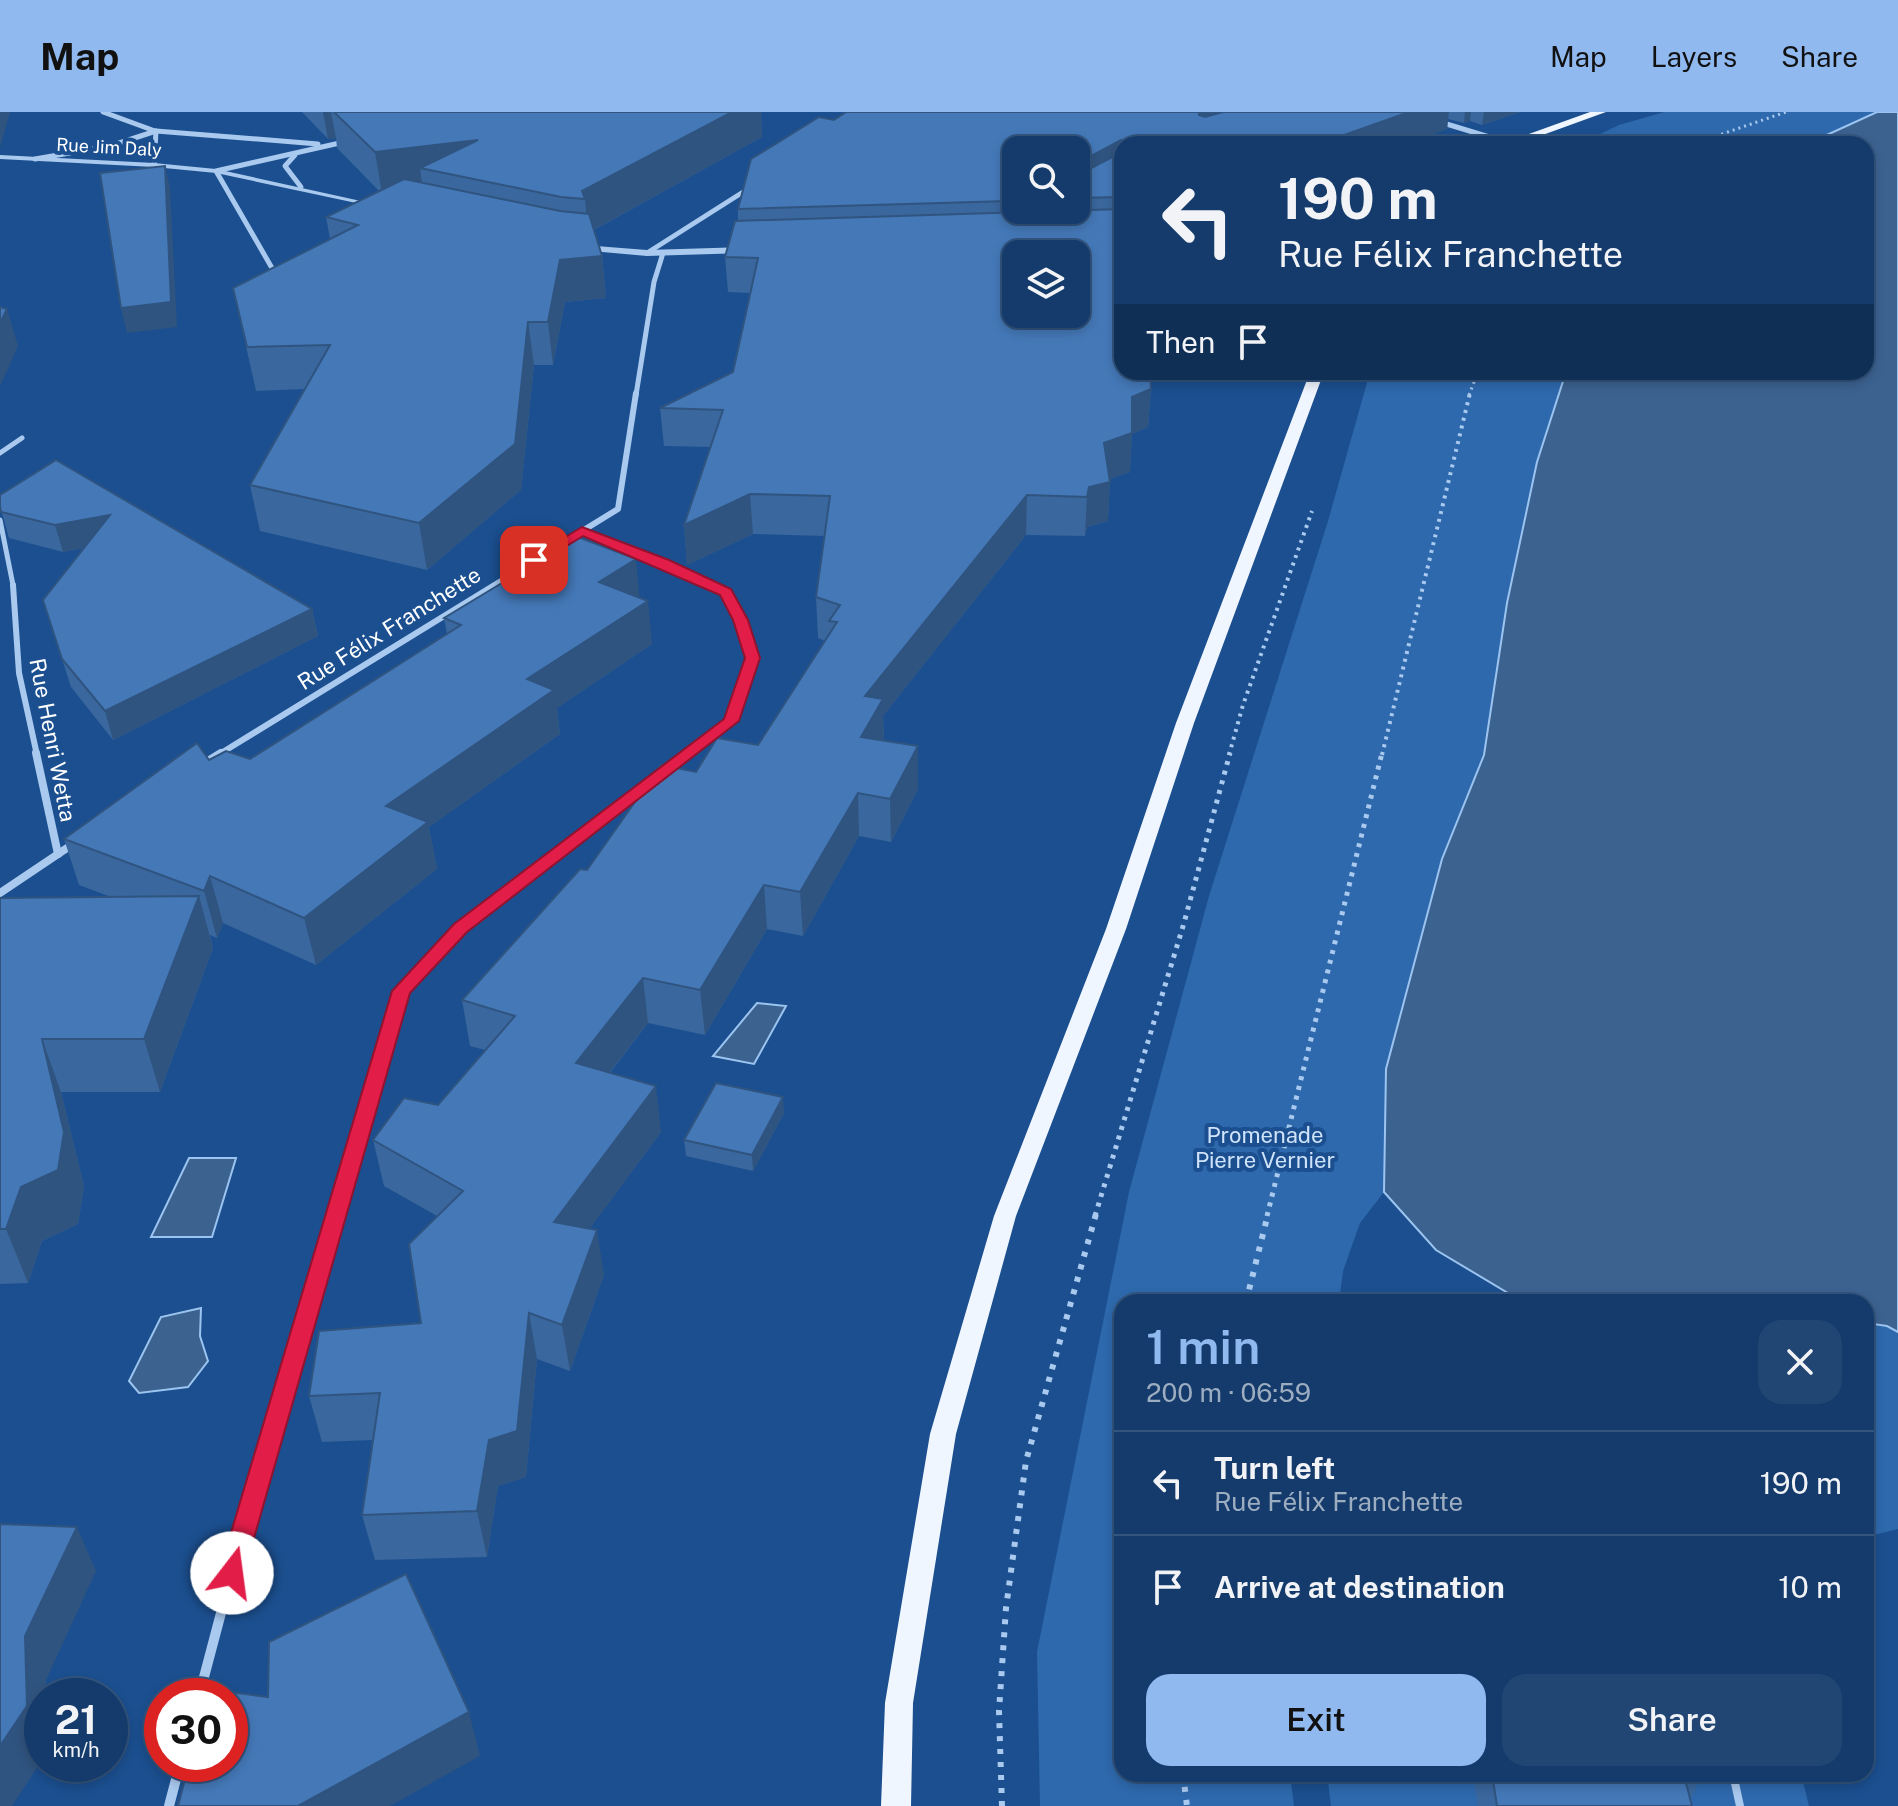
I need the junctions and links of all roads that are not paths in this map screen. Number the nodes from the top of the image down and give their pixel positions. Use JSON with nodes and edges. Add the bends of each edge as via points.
{"nodes":[{"id":1,"x":103,"y":112,"type":"edge"},
{"id":2,"x":1601,"y":112,"type":"edge"},
{"id":3,"x":1438,"y":121,"type":"dead end"},
{"id":4,"x":156,"y":131,"type":"junction"},
{"id":5,"x":1486,"y":136,"type":"edge"},
{"id":6,"x":1529,"y":136,"type":"edge"},
{"id":7,"x":346,"y":141,"type":"edge"},
{"id":8,"x":331,"y":144,"type":"junction"},
{"id":9,"x":0,"y":157,"type":"edge"},
{"id":10,"x":32,"y":160,"type":"junction"},
{"id":11,"x":154,"y":165,"type":"junction"},
{"id":12,"x":216,"y":171,"type":"junction"},
{"id":13,"x":301,"y":187,"type":"junction"},
{"id":14,"x":752,"y":187,"type":"edge"},
{"id":15,"x":385,"y":207,"type":"edge"},
{"id":16,"x":577,"y":247,"type":"edge"},
{"id":17,"x":757,"y":249,"type":"edge"},
{"id":18,"x":647,"y":253,"type":"junction"},
{"id":19,"x":663,"y":253,"type":"junction"},
{"id":20,"x":277,"y":277,"type":"edge"},
{"id":21,"x":1314,"y":380,"type":"edge"},
{"id":22,"x":22,"y":438,"type":"dead end"},
{"id":23,"x":0,"y":453,"type":"edge"},
{"id":24,"x":0,"y":520,"type":"edge"},
{"id":25,"x":582,"y":531,"type":"junction"},
{"id":26,"x":13,"y":585,"type":"joint"},
{"id":27,"x":192,"y":771,"type":"edge"},
{"id":28,"x":85,"y":837,"type":"edge"},
{"id":29,"x":58,"y":854,"type":"junction"},
{"id":30,"x":0,"y":893,"type":"edge"},
{"id":31,"x":204,"y":1678,"type":"edge"},
{"id":32,"x":175,"y":1782,"type":"edge"},
{"id":33,"x":1735,"y":1782,"type":"edge"},
{"id":34,"x":169,"y":1806,"type":"edge"},
{"id":35,"x":896,"y":1806,"type":"edge"},
{"id":36,"x":1740,"y":1806,"type":"edge"}],
"edges":[{"from":1,"to":4,"type":"street"},
{"from":2,"to":6,"type":"main road"},
{"from":3,"to":5,"type":"street"},
{"from":4,"to":8,"type":"street"},
{"from":4,"to":10,"type":"street","via":[[110,146]]},
{"from":4,"to":11,"type":"street"},
{"from":7,"to":8,"type":"street"},
{"from":8,"to":12,"type":"street"},
{"from":8,"to":13,"type":"street","via":[[293,155],[285,166]]},
{"from":9,"to":10,"type":"street","name":"Rue Jim Daly"},
{"from":10,"to":11,"type":"street","name":"Rue Jim Daly"},
{"from":11,"to":12,"type":"street","name":"Rue Jim Daly"},
{"from":12,"to":13,"type":"street","name":"Rue Jim Daly"},
{"from":12,"to":20,"type":"street"},
{"from":13,"to":15,"type":"street","name":"Rue Jim Daly"},
{"from":14,"to":18,"type":"street"},
{"from":16,"to":18,"type":"street"},
{"from":17,"to":19,"type":"street"},
{"from":18,"to":19,"type":"street"},
{"from":19,"to":25,"type":"street","name":"Rue Félix Franchette","via":[[618,509]]},
{"from":21,"to":35,"type":"main road","via":[[1185,723],[1116,929],[1005,1216],[943,1434],[899,1703]]},
{"from":22,"to":23,"type":"lane"},
{"from":24,"to":26,"type":"lane"},
{"from":25,"to":27,"type":"street","name":"Rue Félix Franchette"},
{"from":25,"to":31,"type":"street","via":[[726,592],[753,658],[731,721],[461,928],[401,991]]},
{"from":26,"to":29,"type":"street","name":"Rue Henri Wetta","via":[[19,673]]},
{"from":28,"to":29,"type":"street"},
{"from":29,"to":30,"type":"street"},
{"from":32,"to":34,"type":"street"},
{"from":33,"to":36,"type":"lane"}]}
